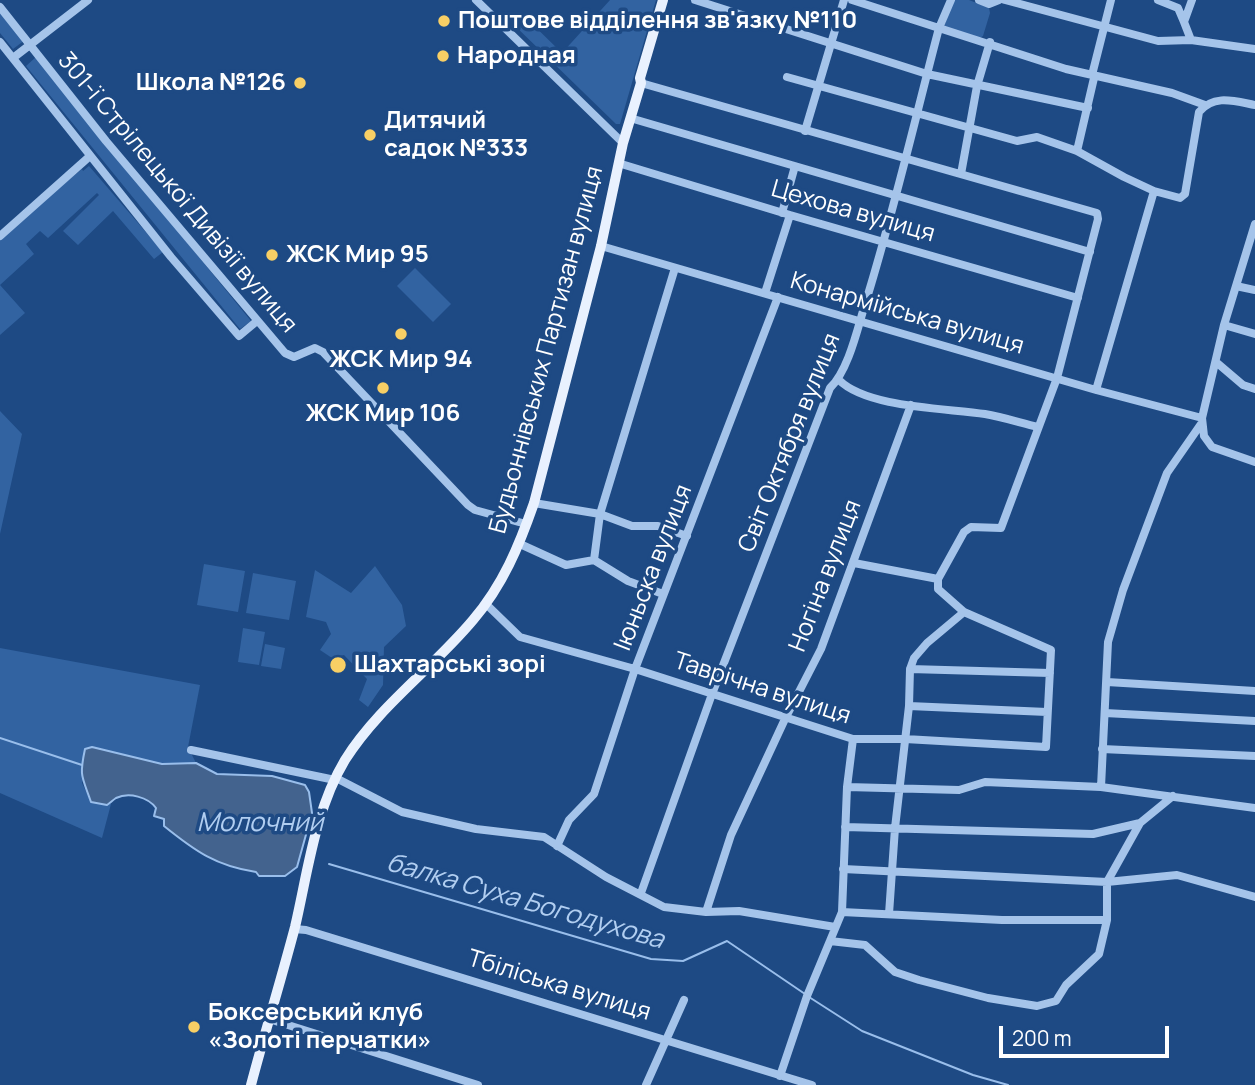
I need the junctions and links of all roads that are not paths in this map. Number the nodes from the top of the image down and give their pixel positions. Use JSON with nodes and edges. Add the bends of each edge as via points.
{"nodes":[{"id":1,"x":88,"y":0,"type":"edge"},
{"id":2,"x":476,"y":0,"type":"edge"},
{"id":3,"x":663,"y":0,"type":"edge"},
{"id":4,"x":695,"y":0,"type":"edge"},
{"id":5,"x":844,"y":0,"type":"edge"},
{"id":6,"x":852,"y":0,"type":"edge"},
{"id":7,"x":951,"y":0,"type":"edge"},
{"id":8,"x":979,"y":0,"type":"edge"},
{"id":9,"x":999,"y":0,"type":"edge"},
{"id":10,"x":1005,"y":0,"type":"edge"},
{"id":11,"x":1111,"y":0,"type":"edge"},
{"id":12,"x":1158,"y":0,"type":"edge"},
{"id":13,"x":1192,"y":0,"type":"edge"},
{"id":14,"x":0,"y":7,"type":"edge"},
{"id":15,"x":1184,"y":22,"type":"junction"},
{"id":16,"x":1102,"y":27,"type":"junction"},
{"id":17,"x":940,"y":28,"type":"junction"},
{"id":18,"x":1191,"y":40,"type":"junction"},
{"id":19,"x":990,"y":42,"type":"junction"},
{"id":20,"x":0,"y":43,"type":"edge"},
{"id":21,"x":832,"y":44,"type":"junction"},
{"id":22,"x":30,"y":45,"type":"junction"},
{"id":23,"x":1255,"y":49,"type":"edge"},
{"id":24,"x":13,"y":58,"type":"junction"},
{"id":25,"x":927,"y":74,"type":"junction"},
{"id":26,"x":1092,"y":75,"type":"junction"},
{"id":27,"x":787,"y":77,"type":"dead end"},
{"id":28,"x":641,"y":83,"type":"junction"},
{"id":29,"x":819,"y":86,"type":"junction"},
{"id":30,"x":977,"y":86,"type":"junction"},
{"id":31,"x":1205,"y":105,"type":"junction"},
{"id":32,"x":1255,"y":105,"type":"edge"},
{"id":33,"x":1088,"y":108,"type":"junction"},
{"id":34,"x":917,"y":114,"type":"junction"},
{"id":35,"x":630,"y":118,"type":"junction"},
{"id":36,"x":969,"y":128,"type":"junction"},
{"id":37,"x":805,"y":131,"type":"junction"},
{"id":38,"x":623,"y":143,"type":"junction"},
{"id":39,"x":1077,"y":151,"type":"junction"},
{"id":40,"x":90,"y":156,"type":"junction"},
{"id":41,"x":905,"y":159,"type":"junction"},
{"id":42,"x":618,"y":163,"type":"junction"},
{"id":43,"x":795,"y":166,"type":"junction"},
{"id":44,"x":961,"y":174,"type":"junction"},
{"id":45,"x":1154,"y":191,"type":"junction"},
{"id":46,"x":896,"y":195,"type":"junction"},
{"id":47,"x":786,"y":214,"type":"junction"},
{"id":48,"x":1255,"y":229,"type":"edge"},
{"id":49,"x":0,"y":236,"type":"edge"},
{"id":50,"x":884,"y":241,"type":"junction"},
{"id":51,"x":601,"y":246,"type":"junction"},
{"id":52,"x":1090,"y":252,"type":"junction"},
{"id":53,"x":675,"y":268,"type":"junction"},
{"id":54,"x":1236,"y":286,"type":"junction"},
{"id":55,"x":1255,"y":290,"type":"edge"},
{"id":56,"x":765,"y":293,"type":"junction"},
{"id":57,"x":778,"y":297,"type":"junction"},
{"id":58,"x":1078,"y":298,"type":"junction"},
{"id":59,"x":257,"y":321,"type":"junction"},
{"id":60,"x":860,"y":321,"type":"junction"},
{"id":61,"x":1224,"y":325,"type":"junction"},
{"id":62,"x":1255,"y":334,"type":"edge"},
{"id":63,"x":1216,"y":362,"type":"junction"},
{"id":64,"x":1057,"y":378,"type":"junction"},
{"id":65,"x":839,"y":380,"type":"junction"},
{"id":66,"x":1255,"y":389,"type":"edge"},
{"id":67,"x":1096,"y":390,"type":"junction"},
{"id":68,"x":911,"y":405,"type":"junction"},
{"id":69,"x":1201,"y":421,"type":"junction"},
{"id":70,"x":1038,"y":428,"type":"junction"},
{"id":71,"x":1255,"y":462,"type":"edge"},
{"id":72,"x":534,"y":503,"type":"junction"},
{"id":73,"x":600,"y":513,"type":"junction"},
{"id":74,"x":526,"y":524,"type":"junction"},
{"id":75,"x":687,"y":536,"type":"junction"},
{"id":76,"x":520,"y":544,"type":"junction"},
{"id":77,"x":594,"y":560,"type":"junction"},
{"id":78,"x":854,"y":563,"type":"junction"},
{"id":79,"x":939,"y":579,"type":"junction"},
{"id":80,"x":663,"y":594,"type":"junction"},
{"id":81,"x":486,"y":604,"type":"junction"},
{"id":82,"x":964,"y":612,"type":"junction"},
{"id":83,"x":635,"y":669,"type":"junction"},
{"id":84,"x":910,"y":669,"type":"junction"},
{"id":85,"x":1050,"y":673,"type":"junction"},
{"id":86,"x":1107,"y":682,"type":"junction"},
{"id":87,"x":1255,"y":691,"type":"edge"},
{"id":88,"x":712,"y":694,"type":"junction"},
{"id":89,"x":909,"y":706,"type":"junction"},
{"id":90,"x":1047,"y":712,"type":"junction"},
{"id":91,"x":1105,"y":713,"type":"junction"},
{"id":92,"x":785,"y":719,"type":"junction"},
{"id":93,"x":1255,"y":720,"type":"edge"},
{"id":94,"x":853,"y":739,"type":"junction"},
{"id":95,"x":905,"y":739,"type":"junction"},
{"id":96,"x":1102,"y":748,"type":"junction"},
{"id":97,"x":191,"y":750,"type":"dead end"},
{"id":98,"x":1255,"y":756,"type":"edge"},
{"id":99,"x":335,"y":779,"type":"junction"},
{"id":100,"x":847,"y":787,"type":"junction"},
{"id":101,"x":1101,"y":787,"type":"junction"},
{"id":102,"x":900,"y":789,"type":"junction"},
{"id":103,"x":1173,"y":796,"type":"junction"},
{"id":104,"x":1255,"y":808,"type":"edge"},
{"id":105,"x":1140,"y":823,"type":"junction"},
{"id":106,"x":845,"y":827,"type":"junction"},
{"id":107,"x":895,"y":828,"type":"junction"},
{"id":108,"x":557,"y":846,"type":"junction"},
{"id":109,"x":843,"y":869,"type":"junction"},
{"id":110,"x":892,"y":871,"type":"junction"},
{"id":111,"x":1107,"y":882,"type":"junction"},
{"id":112,"x":641,"y":893,"type":"junction"},
{"id":113,"x":1255,"y":897,"type":"edge"},
{"id":114,"x":706,"y":912,"type":"junction"},
{"id":115,"x":842,"y":912,"type":"junction"},
{"id":116,"x":889,"y":914,"type":"junction"},
{"id":117,"x":1107,"y":920,"type":"junction"},
{"id":118,"x":835,"y":927,"type":"junction"},
{"id":119,"x":294,"y":929,"type":"junction"},
{"id":120,"x":830,"y":941,"type":"junction"},
{"id":121,"x":684,"y":1000,"type":"dead end"},
{"id":122,"x":269,"y":1020,"type":"junction"},
{"id":123,"x":667,"y":1039,"type":"junction"},
{"id":124,"x":780,"y":1076,"type":"junction"},
{"id":125,"x":250,"y":1085,"type":"edge"},
{"id":126,"x":478,"y":1085,"type":"edge"},
{"id":127,"x":646,"y":1085,"type":"edge"},
{"id":128,"x":812,"y":1085,"type":"edge"}],
"edges":[{"from":1,"to":22,"type":"street"},
{"from":2,"to":38,"type":"street"},
{"from":3,"to":28,"type":"main road","name":"Будьоннівських Партизан вулиця"},
{"from":4,"to":21,"type":"street"},
{"from":5,"to":21,"type":"street"},
{"from":6,"to":17,"type":"street"},
{"from":7,"to":17,"type":"street","name":"Світ Октября вулиця"},
{"from":8,"to":9,"type":"street","via":[[989,4]]},
{"from":10,"to":16,"type":"street"},
{"from":11,"to":16,"type":"street"},
{"from":12,"to":15,"type":"street","via":[[1178,8]]},
{"from":13,"to":15,"type":"street"},
{"from":14,"to":22,"type":"street","name":"301-ї Стрілецької Дивізії вулиця"},
{"from":15,"to":18,"type":"street"},
{"from":16,"to":18,"type":"street","via":[[1158,41]]},
{"from":16,"to":26,"type":"street"},
{"from":17,"to":19,"type":"street"},
{"from":17,"to":25,"type":"street","name":"Світ Октября вулиця"},
{"from":18,"to":23,"type":"street"},
{"from":19,"to":26,"type":"street"},
{"from":19,"to":30,"type":"street"},
{"from":20,"to":24,"type":"street","name":"301-ї Стрілецької Дивізії вулиця"},
{"from":21,"to":25,"type":"street"},
{"from":21,"to":29,"type":"street"},
{"from":22,"to":24,"type":"street"},
{"from":22,"to":59,"type":"street","name":"301-ї Стрілецької Дивізії вулиця"},
{"from":24,"to":40,"type":"street","name":"301-ї Стрілецької Дивізії вулиця"},
{"from":25,"to":30,"type":"street"},
{"from":25,"to":34,"type":"street","name":"Світ Октября вулиця"},
{"from":26,"to":31,"type":"street"},
{"from":26,"to":33,"type":"street"},
{"from":27,"to":29,"type":"street"},
{"from":28,"to":35,"type":"main road","name":"Будьоннівських Партизан вулиця"},
{"from":28,"to":37,"type":"street"},
{"from":29,"to":34,"type":"street"},
{"from":29,"to":37,"type":"street"},
{"from":30,"to":33,"type":"street"},
{"from":30,"to":36,"type":"street"},
{"from":31,"to":32,"type":"street","via":[[1213,100]]},
{"from":31,"to":45,"type":"street","via":[[1199,112],[1185,194],[1178,198]]},
{"from":33,"to":39,"type":"street"},
{"from":34,"to":36,"type":"street"},
{"from":34,"to":41,"type":"street","name":"Світ Октября вулиця"},
{"from":35,"to":38,"type":"main road","name":"Будьоннівських Партизан вулиця"},
{"from":35,"to":43,"type":"street"},
{"from":36,"to":39,"type":"street","via":[[1017,141],[1037,137]]},
{"from":36,"to":44,"type":"street"},
{"from":37,"to":41,"type":"street"},
{"from":38,"to":42,"type":"main road","name":"Будьоннівських Партизан вулиця"},
{"from":39,"to":45,"type":"street"},
{"from":40,"to":49,"type":"street"},
{"from":40,"to":59,"type":"street","name":"301-ї Стрілецької Дивізії вулиця","via":[[239,337]]},
{"from":41,"to":44,"type":"street"},
{"from":41,"to":46,"type":"street","name":"Світ Октября вулиця"},
{"from":42,"to":47,"type":"street","name":"Цехова вулиця"},
{"from":42,"to":51,"type":"main road","name":"Будьоннівських Партизан вулиця"},
{"from":43,"to":46,"type":"street"},
{"from":43,"to":47,"type":"street"},
{"from":44,"to":52,"type":"street","via":[[1093,211],[1098,219]]},
{"from":45,"to":67,"type":"street"},
{"from":46,"to":50,"type":"street","name":"Світ Октября вулиця"},
{"from":46,"to":52,"type":"street"},
{"from":47,"to":50,"type":"street","name":"Цехова вулиця"},
{"from":47,"to":56,"type":"street"},
{"from":48,"to":54,"type":"street"},
{"from":50,"to":58,"type":"street","name":"Цехова вулиця"},
{"from":50,"to":60,"type":"street","name":"Світ Октября вулиця"},
{"from":51,"to":53,"type":"street","name":"Конармійська вулиця"},
{"from":51,"to":72,"type":"main road","name":"Будьоннівських Партизан вулиця"},
{"from":52,"to":58,"type":"street"},
{"from":53,"to":56,"type":"street","name":"Конармійська вулиця"},
{"from":53,"to":73,"type":"street"},
{"from":54,"to":55,"type":"street"},
{"from":54,"to":61,"type":"street"},
{"from":56,"to":57,"type":"street","name":"Конармійська вулиця"},
{"from":57,"to":60,"type":"street","name":"Конармійська вулиця"},
{"from":57,"to":75,"type":"street","name":"Iюньска вулиця"},
{"from":58,"to":64,"type":"street"},
{"from":59,"to":74,"type":"street","name":"301-ї Стрілецької Дивізії вулиця","via":[[290,356],[315,348],[323,352],[468,505]]},
{"from":60,"to":64,"type":"street","name":"Конармійська вулиця"},
{"from":60,"to":65,"type":"street","name":"Світ Октября вулиця"},
{"from":61,"to":62,"type":"street"},
{"from":61,"to":63,"type":"street"},
{"from":63,"to":66,"type":"street","via":[[1243,385]]},
{"from":63,"to":69,"type":"street"},
{"from":64,"to":67,"type":"street","name":"Конармійська вулиця"},
{"from":64,"to":70,"type":"street"},
{"from":65,"to":68,"type":"street","via":[[855,392]]},
{"from":65,"to":88,"type":"street","name":"Світ Октября вулиця","via":[[830,388]]},
{"from":67,"to":69,"type":"street","name":"Конармійська вулиця"},
{"from":68,"to":70,"type":"street","via":[[986,414]]},
{"from":68,"to":78,"type":"street","name":"Ногіна вулиця"},
{"from":69,"to":71,"type":"street","via":[[1212,447]]},
{"from":69,"to":86,"type":"street","via":[[1167,473],[1149,517],[1108,642]]},
{"from":70,"to":79,"type":"street","via":[[1001,528],[971,527],[964,532]]},
{"from":72,"to":73,"type":"street"},
{"from":72,"to":74,"type":"main road","name":"Будьоннівських Партизан вулиця"},
{"from":73,"to":75,"type":"street","via":[[632,526],[658,526]]},
{"from":73,"to":77,"type":"street"},
{"from":74,"to":76,"type":"main road","name":"Будьоннівських Партизан вулиця"},
{"from":75,"to":80,"type":"street","name":"Iюньска вулиця"},
{"from":76,"to":77,"type":"street","via":[[566,565]]},
{"from":76,"to":81,"type":"main road","name":"Будьоннівських Партизан вулиця"},
{"from":77,"to":80,"type":"street","via":[[628,581]]},
{"from":78,"to":79,"type":"street"},
{"from":78,"to":92,"type":"street","name":"Ногіна вулиця","via":[[821,649]]},
{"from":79,"to":82,"type":"street","via":[[938,589]]},
{"from":80,"to":83,"type":"street","name":"Iюньска вулиця"},
{"from":81,"to":83,"type":"street","name":"Таврічна вулиця","via":[[520,637]]},
{"from":81,"to":99,"type":"main road","name":"Будьоннівських Партизан вулиця","via":[[360,738]]},
{"from":82,"to":84,"type":"street","via":[[927,643]]},
{"from":82,"to":85,"type":"street","via":[[1051,650]]},
{"from":83,"to":88,"type":"street","name":"Таврічна вулиця"},
{"from":83,"to":108,"type":"street","name":"Iюньска вулиця","via":[[594,794],[569,820]]},
{"from":84,"to":85,"type":"street"},
{"from":84,"to":89,"type":"street"},
{"from":85,"to":90,"type":"street"},
{"from":86,"to":87,"type":"street"},
{"from":86,"to":91,"type":"street"},
{"from":88,"to":92,"type":"street","name":"Таврічна вулиця"},
{"from":88,"to":112,"type":"street","name":"Світ Октября вулиця"},
{"from":89,"to":90,"type":"street"},
{"from":89,"to":95,"type":"street"},
{"from":90,"to":95,"type":"street","name":"Таврічна вулиця","via":[[1046,747]]},
{"from":91,"to":93,"type":"street"},
{"from":91,"to":96,"type":"street"},
{"from":92,"to":94,"type":"street","name":"Таврічна вулиця"},
{"from":92,"to":114,"type":"street","name":"Ногіна вулиця","via":[[731,835]]},
{"from":94,"to":95,"type":"street","name":"Таврічна вулиця"},
{"from":94,"to":100,"type":"street"},
{"from":95,"to":102,"type":"street"},
{"from":96,"to":98,"type":"street"},
{"from":96,"to":101,"type":"street"},
{"from":97,"to":99,"type":"street"},
{"from":99,"to":108,"type":"street","via":[[402,812],[475,829],[544,837]]},
{"from":99,"to":119,"type":"main road","name":"Будьоннівських Партизан вулиця","via":[[323,809]]},
{"from":100,"to":102,"type":"street"},
{"from":100,"to":106,"type":"street"},
{"from":101,"to":102,"type":"street","via":[[985,782],[959,790]]},
{"from":101,"to":103,"type":"street"},
{"from":102,"to":107,"type":"street"},
{"from":103,"to":104,"type":"street"},
{"from":103,"to":105,"type":"street"},
{"from":105,"to":107,"type":"street","via":[[1093,834]]},
{"from":105,"to":111,"type":"street"},
{"from":106,"to":107,"type":"street"},
{"from":106,"to":109,"type":"street"},
{"from":107,"to":110,"type":"street"},
{"from":108,"to":112,"type":"street"},
{"from":109,"to":110,"type":"street"},
{"from":109,"to":115,"type":"street"},
{"from":110,"to":111,"type":"street"},
{"from":110,"to":116,"type":"street"},
{"from":111,"to":113,"type":"street","via":[[1177,875]]},
{"from":111,"to":117,"type":"street"},
{"from":112,"to":114,"type":"street","via":[[664,907]]},
{"from":114,"to":118,"type":"street","via":[[739,911]]},
{"from":115,"to":116,"type":"street"},
{"from":115,"to":118,"type":"street"},
{"from":116,"to":117,"type":"street"},
{"from":117,"to":120,"type":"street","via":[[1098,954],[1056,1000],[1037,1006],[919,980],[895,972],[865,945]]},
{"from":118,"to":120,"type":"street"},
{"from":119,"to":122,"type":"main road","name":"Будьоннівських Партизан вулиця"},
{"from":119,"to":123,"type":"street","name":"Тбіліська вулиця"},
{"from":120,"to":124,"type":"street"},
{"from":121,"to":123,"type":"street"},
{"from":122,"to":125,"type":"main road","name":"Будьоннівських Партизан вулиця"},
{"from":122,"to":126,"type":"street"},
{"from":123,"to":124,"type":"street","name":"Тбіліська вулиця"},
{"from":123,"to":127,"type":"street"},
{"from":124,"to":128,"type":"street","name":"Тбіліська вулиця"}]}
